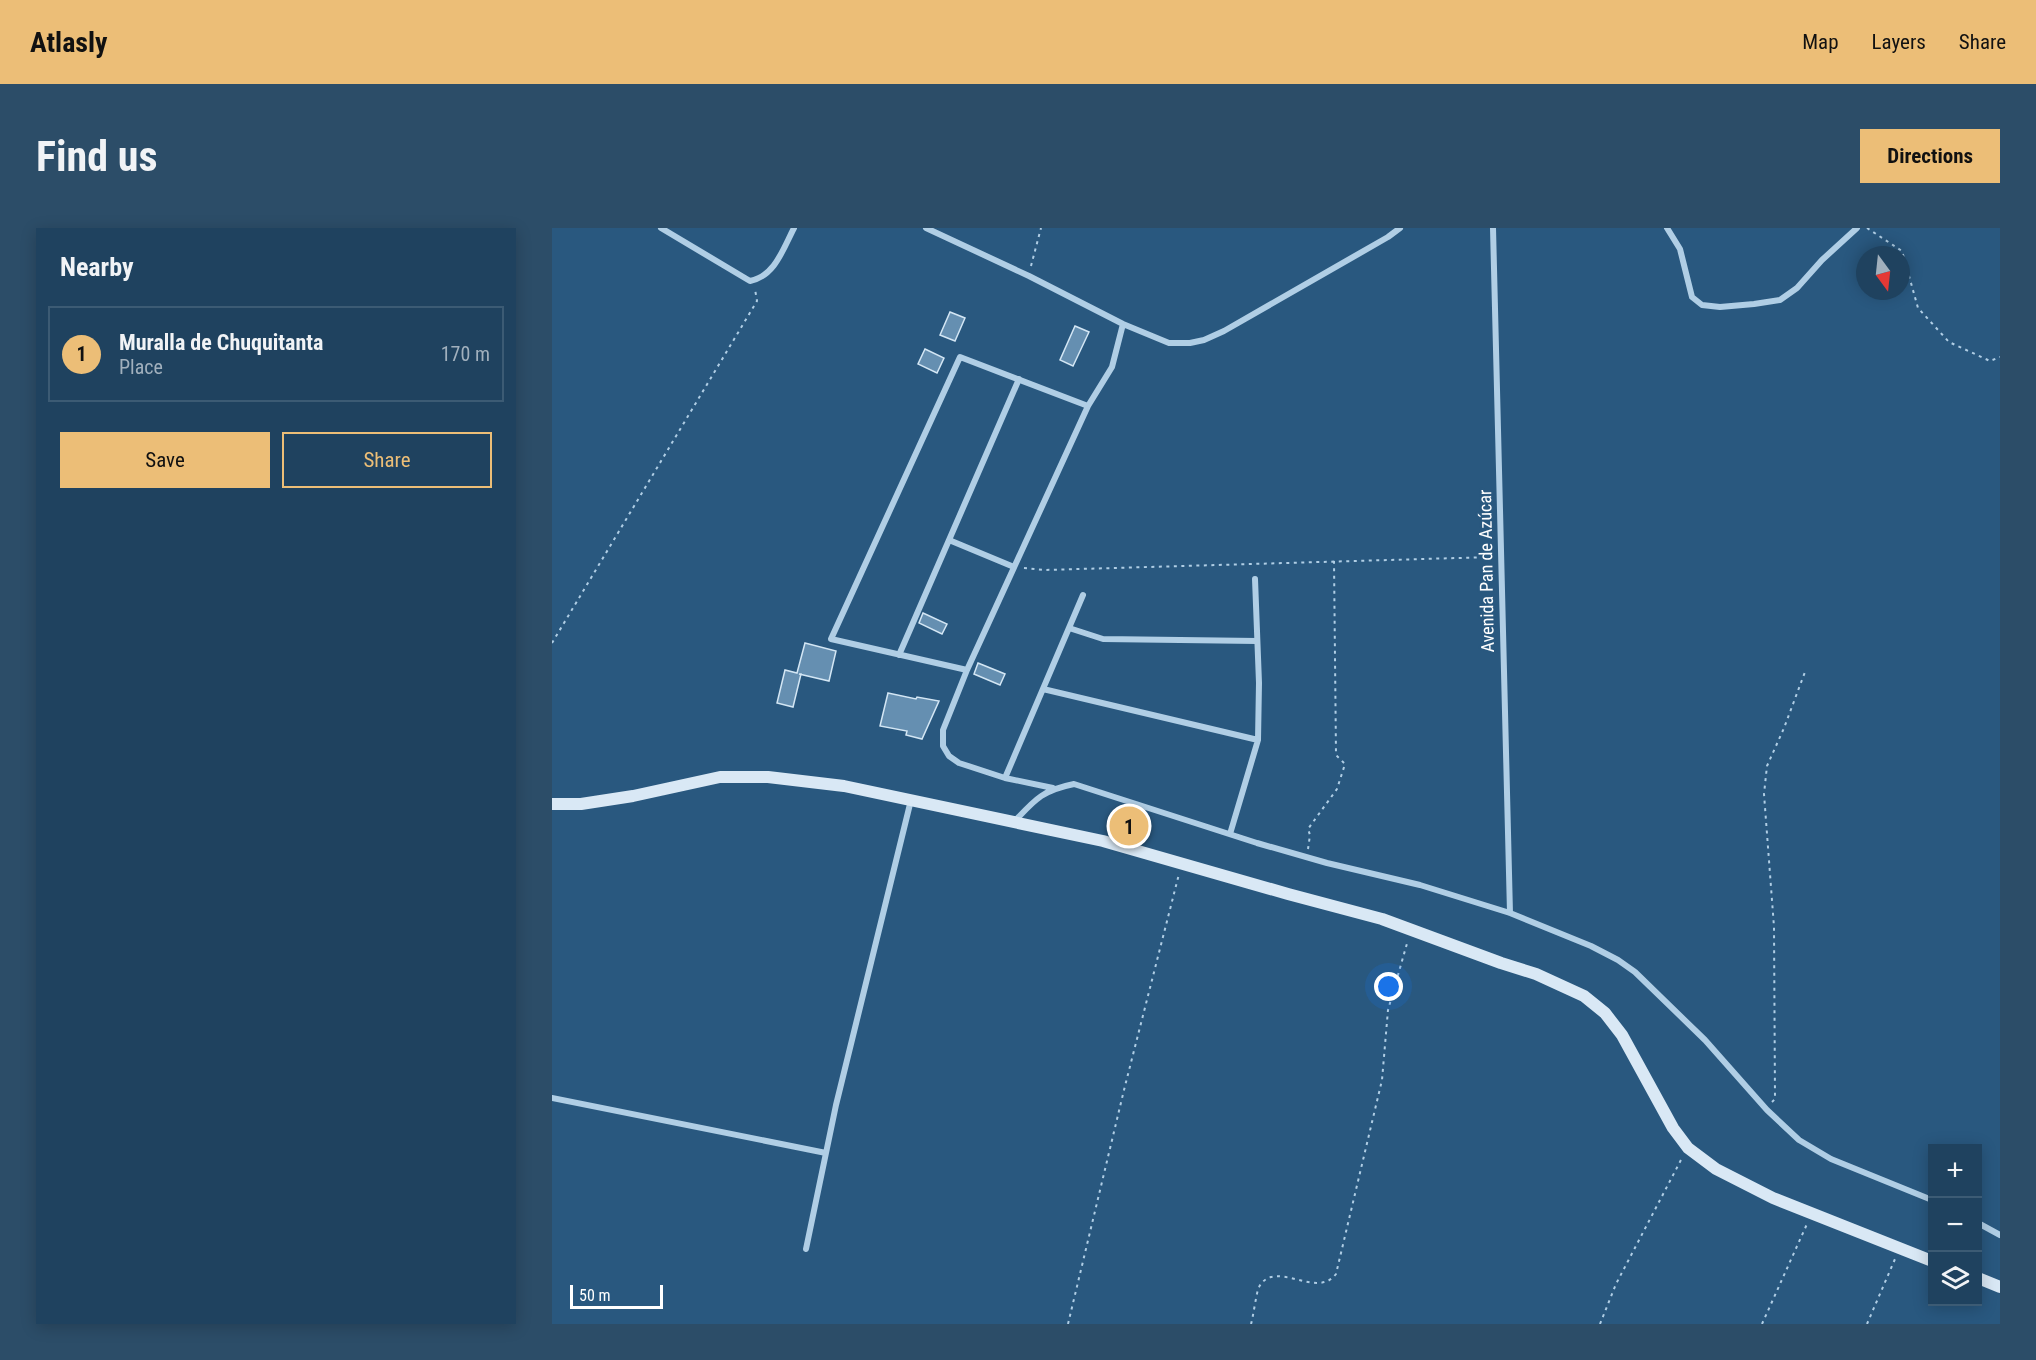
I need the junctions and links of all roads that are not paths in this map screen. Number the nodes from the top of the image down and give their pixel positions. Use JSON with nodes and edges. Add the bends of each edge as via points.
{"nodes":[{"id":1,"x":661,"y":228,"type":"edge"},
{"id":2,"x":794,"y":228,"type":"edge"},
{"id":3,"x":926,"y":228,"type":"edge"},
{"id":4,"x":1400,"y":228,"type":"edge"},
{"id":5,"x":1493,"y":228,"type":"edge"},
{"id":6,"x":1667,"y":228,"type":"edge"},
{"id":7,"x":1857,"y":228,"type":"edge"},
{"id":8,"x":1124,"y":324,"type":"junction"},
{"id":9,"x":1019,"y":379,"type":"junction"},
{"id":10,"x":1088,"y":406,"type":"junction"},
{"id":11,"x":949,"y":540,"type":"junction"},
{"id":12,"x":1014,"y":567,"type":"junction"},
{"id":13,"x":1255,"y":579,"type":"dead end"},
{"id":14,"x":1083,"y":595,"type":"dead end"},
{"id":15,"x":1069,"y":628,"type":"junction"},
{"id":16,"x":1257,"y":641,"type":"junction"},
{"id":17,"x":899,"y":655,"type":"junction"},
{"id":18,"x":967,"y":670,"type":"junction"},
{"id":19,"x":1043,"y":689,"type":"junction"},
{"id":20,"x":1258,"y":740,"type":"junction"},
{"id":21,"x":1005,"y":778,"type":"junction"},
{"id":22,"x":1053,"y":788,"type":"junction"},
{"id":23,"x":911,"y":800,"type":"junction"},
{"id":24,"x":552,"y":804,"type":"edge"},
{"id":25,"x":1016,"y":821,"type":"junction"},
{"id":26,"x":1230,"y":834,"type":"junction"},
{"id":27,"x":1510,"y":912,"type":"junction"},
{"id":28,"x":552,"y":1098,"type":"edge"},
{"id":29,"x":826,"y":1153,"type":"junction"},
{"id":30,"x":1928,"y":1198,"type":"edge"},
{"id":31,"x":1982,"y":1226,"type":"edge"},
{"id":32,"x":2000,"y":1235,"type":"edge"},
{"id":33,"x":806,"y":1249,"type":"dead end"},
{"id":34,"x":1928,"y":1259,"type":"edge"},
{"id":35,"x":1982,"y":1280,"type":"edge"},
{"id":36,"x":2000,"y":1287,"type":"edge"}],
"edges":[{"from":1,"to":2,"type":"street","via":[[753,280],[761,279],[772,269]]},
{"from":3,"to":8,"type":"street"},
{"from":4,"to":8,"type":"street","via":[[1204,340],[1169,343]]},
{"from":5,"to":27,"type":"street","name":"Avenida Pan de Azúcar"},
{"from":6,"to":7,"type":"street","via":[[1680,249],[1692,297],[1702,305],[1720,307],[1780,300]]},
{"from":8,"to":10,"type":"street","via":[[1112,367]]},
{"from":9,"to":10,"type":"street"},
{"from":9,"to":11,"type":"street"},
{"from":9,"to":17,"type":"street","via":[[960,357],[831,639]]},
{"from":10,"to":12,"type":"street"},
{"from":11,"to":12,"type":"street"},
{"from":11,"to":17,"type":"street"},
{"from":12,"to":18,"type":"street"},
{"from":13,"to":16,"type":"street"},
{"from":14,"to":15,"type":"street"},
{"from":15,"to":16,"type":"street","via":[[1103,639]]},
{"from":15,"to":19,"type":"street"},
{"from":16,"to":20,"type":"street"},
{"from":17,"to":18,"type":"street"},
{"from":18,"to":21,"type":"street","via":[[943,730],[943,746],[959,763]]},
{"from":19,"to":20,"type":"street"},
{"from":19,"to":21,"type":"street"},
{"from":20,"to":26,"type":"street"},
{"from":21,"to":22,"type":"street"},
{"from":22,"to":25,"type":"street"},
{"from":22,"to":26,"type":"street","via":[[1074,784]]},
{"from":23,"to":24,"type":"street","via":[[768,777],[720,777],[633,796]]},
{"from":23,"to":25,"type":"street"},
{"from":23,"to":29,"type":"street"},
{"from":25,"to":34,"type":"street","via":[[1182,862],[1382,919],[1536,974],[1584,996],[1605,1013],[1622,1035],[1688,1148],[1716,1170],[1773,1198]]},
{"from":26,"to":27,"type":"street"},
{"from":27,"to":30,"type":"street","via":[[1591,946],[1635,972],[1799,1140],[1831,1159]]},
{"from":28,"to":29,"type":"street"},
{"from":29,"to":33,"type":"street"},
{"from":31,"to":32,"type":"street"},
{"from":35,"to":36,"type":"street"}]}
